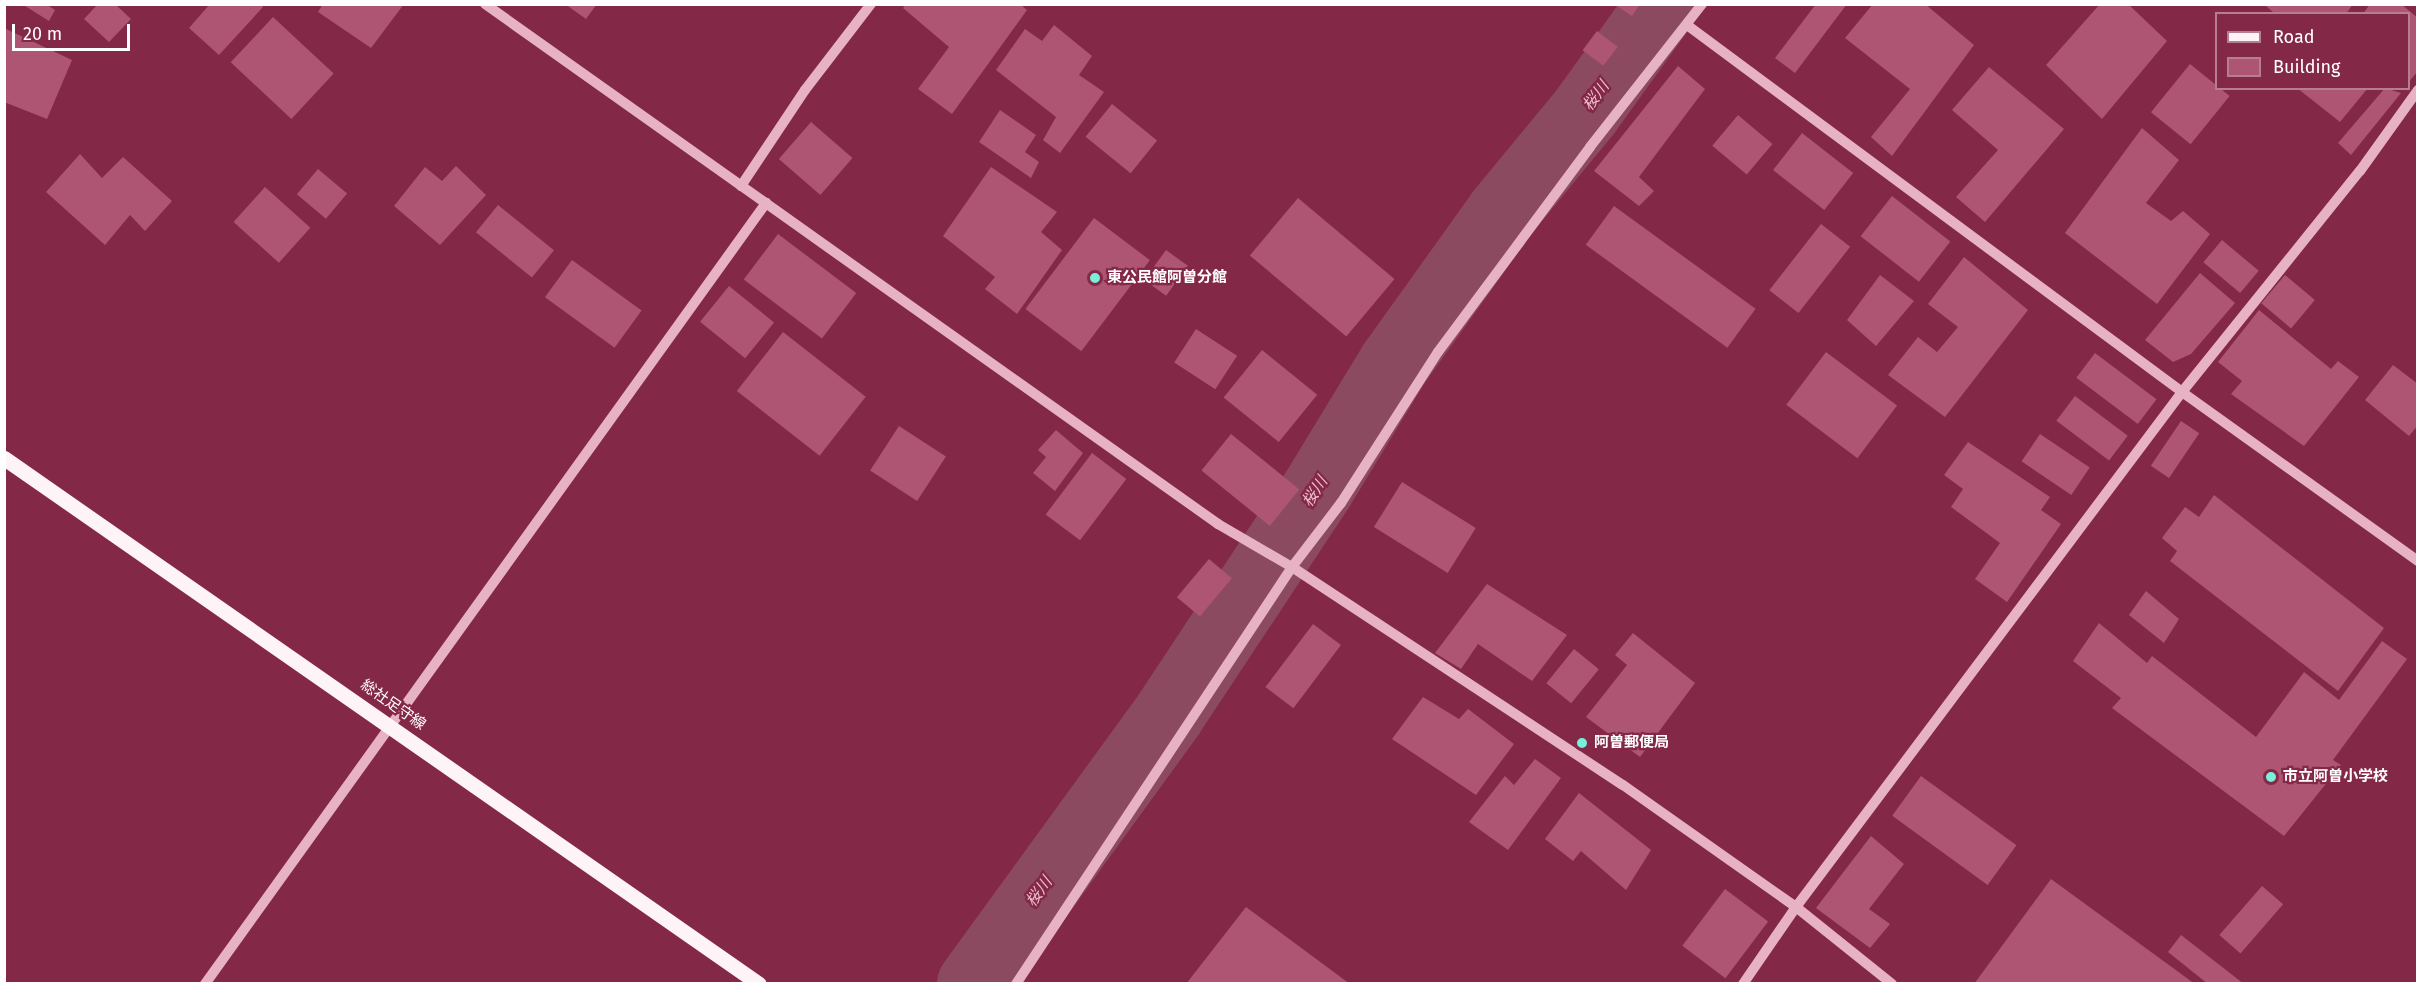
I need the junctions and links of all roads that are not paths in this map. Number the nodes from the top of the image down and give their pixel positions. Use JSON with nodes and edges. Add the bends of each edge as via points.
{"nodes":[{"id":1,"x":485,"y":4,"type":"edge"},
{"id":2,"x":871,"y":4,"type":"edge"},
{"id":3,"x":1702,"y":4,"type":"edge"},
{"id":4,"x":1687,"y":25,"type":"junction"},
{"id":5,"x":2418,"y":90,"type":"edge"},
{"id":6,"x":741,"y":186,"type":"junction"},
{"id":7,"x":766,"y":203,"type":"junction"},
{"id":8,"x":2182,"y":392,"type":"junction"},
{"id":9,"x":4,"y":458,"type":"edge"},
{"id":10,"x":2418,"y":561,"type":"edge"},
{"id":11,"x":1288,"y":565,"type":"junction"},
{"id":12,"x":392,"y":726,"type":"junction"},
{"id":13,"x":1796,"y":907,"type":"junction"},
{"id":14,"x":205,"y":984,"type":"edge"},
{"id":15,"x":759,"y":984,"type":"edge"},
{"id":16,"x":1016,"y":984,"type":"edge"},
{"id":17,"x":1743,"y":984,"type":"edge"},
{"id":18,"x":1892,"y":984,"type":"edge"}],
"edges":[{"from":1,"to":6,"type":"street"},
{"from":2,"to":6,"type":"street","via":[[805,90]]},
{"from":3,"to":4,"type":"street"},
{"from":4,"to":8,"type":"street"},
{"from":4,"to":11,"type":"street","via":[[1590,147],[1438,352],[1341,503]]},
{"from":5,"to":8,"type":"street","via":[[2360,171]]},
{"from":6,"to":7,"type":"street"},
{"from":7,"to":11,"type":"street","via":[[1209,517]]},
{"from":7,"to":12,"type":"street"},
{"from":8,"to":10,"type":"street"},
{"from":8,"to":13,"type":"street"},
{"from":9,"to":12,"type":"main road","name":"総社足守線"},
{"from":11,"to":13,"type":"street","via":[[1623,785]]},
{"from":11,"to":16,"type":"street"},
{"from":12,"to":14,"type":"street"},
{"from":12,"to":15,"type":"main road","name":"総社足守線"},
{"from":13,"to":17,"type":"street"},
{"from":13,"to":18,"type":"street"}]}
